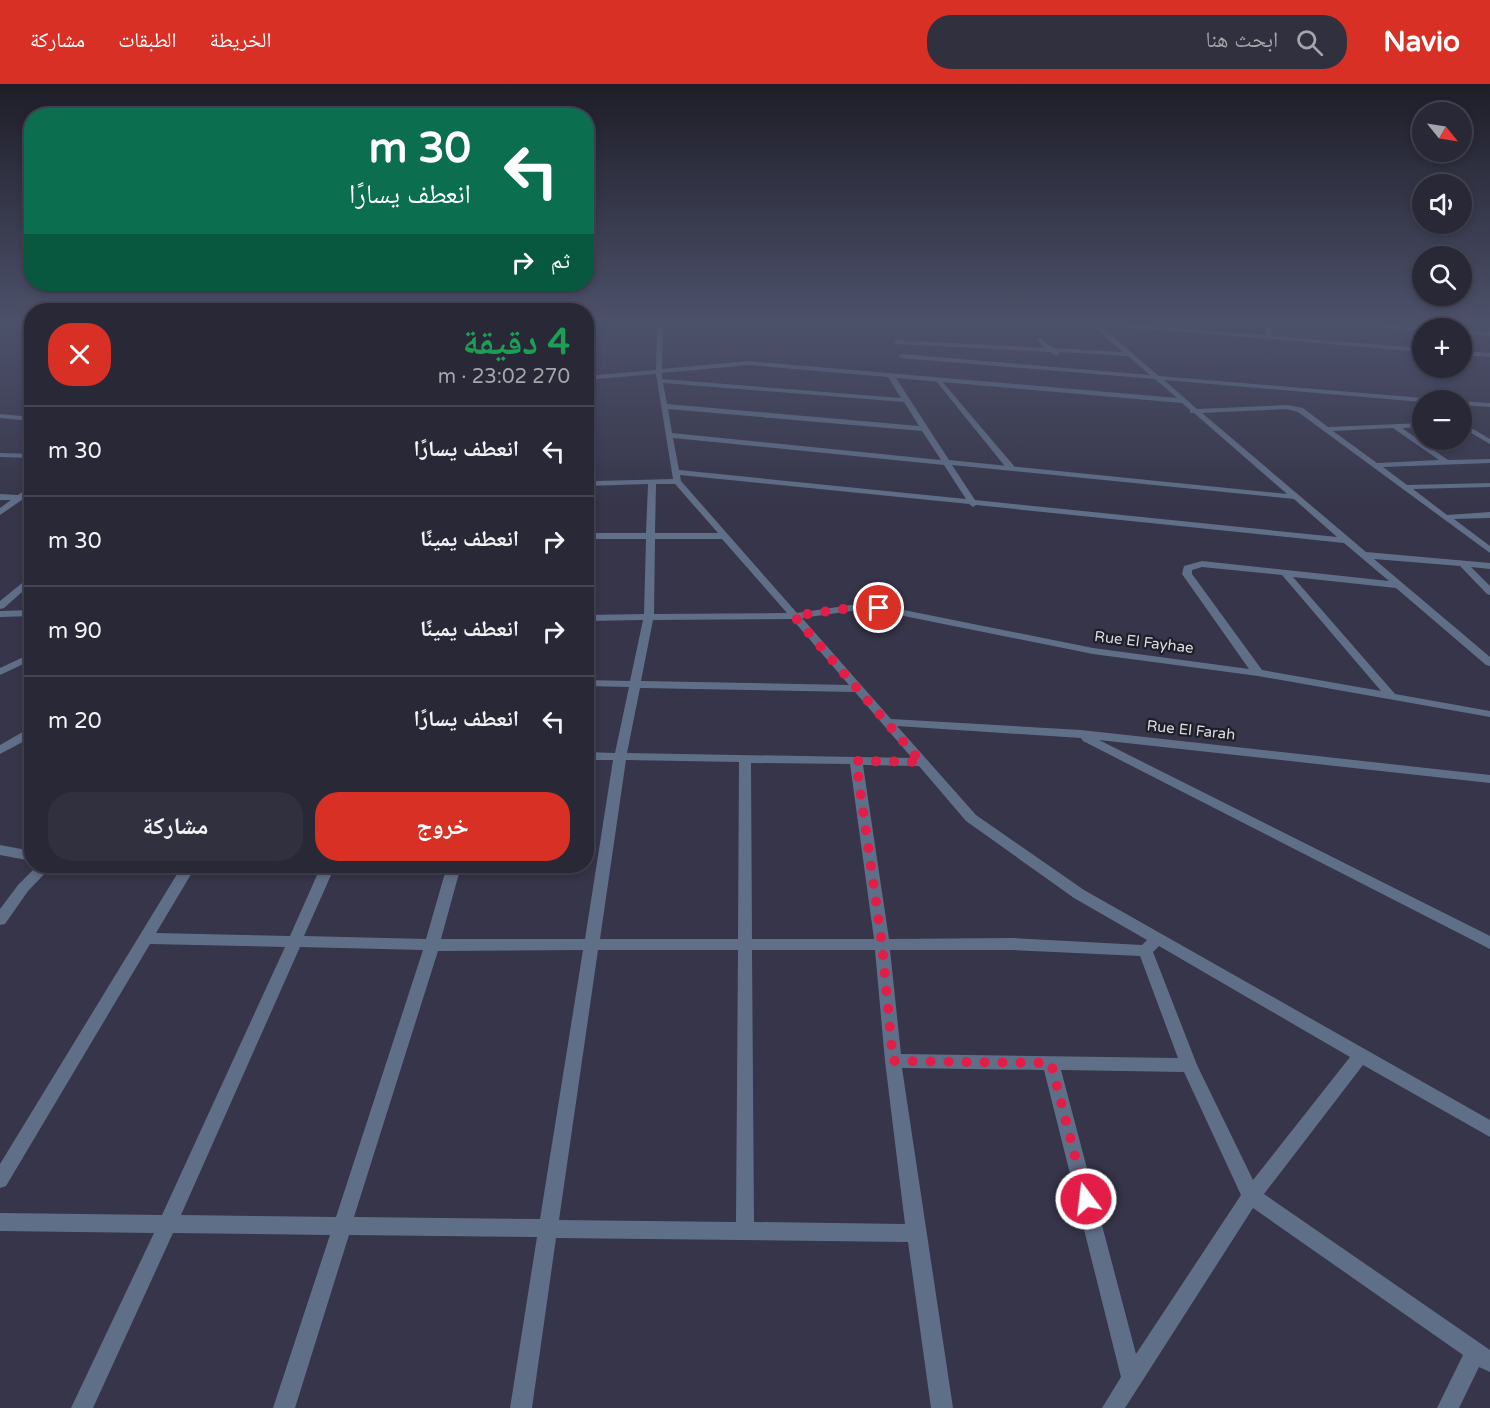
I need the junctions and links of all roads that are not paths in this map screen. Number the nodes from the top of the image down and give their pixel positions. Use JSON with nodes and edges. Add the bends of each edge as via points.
{"nodes":[{"id":1,"x":660,"y":384,"type":"edge"},
{"id":2,"x":739,"y":384,"type":"edge"},
{"id":3,"x":896,"y":384,"type":"edge"},
{"id":4,"x":941,"y":384,"type":"edge"},
{"id":5,"x":982,"y":384,"type":"edge"},
{"id":6,"x":1163,"y":384,"type":"edge"},
{"id":7,"x":1227,"y":384,"type":"edge"},
{"id":8,"x":1412,"y":399,"type":"edge"},
{"id":9,"x":905,"y":400,"type":"junction"},
{"id":10,"x":1182,"y":401,"type":"junction"},
{"id":11,"x":1472,"y":404,"type":"edge"},
{"id":12,"x":1490,"y":405,"type":"edge"},
{"id":13,"x":663,"y":406,"type":"junction"},
{"id":14,"x":1193,"y":411,"type":"junction"},
{"id":15,"x":0,"y":416,"type":"edge"},
{"id":16,"x":24,"y":418,"type":"edge"},
{"id":17,"x":1412,"y":425,"type":"edge"},
{"id":18,"x":1394,"y":426,"type":"junction"},
{"id":19,"x":926,"y":429,"type":"junction"},
{"id":20,"x":1328,"y":429,"type":"junction"},
{"id":21,"x":1472,"y":431,"type":"edge"},
{"id":22,"x":668,"y":435,"type":"junction"},
{"id":23,"x":1490,"y":442,"type":"edge"},
{"id":24,"x":0,"y":455,"type":"edge"},
{"id":25,"x":24,"y":456,"type":"edge"},
{"id":26,"x":946,"y":461,"type":"junction"},
{"id":27,"x":1490,"y":461,"type":"edge"},
{"id":28,"x":1446,"y":462,"type":"junction"},
{"id":29,"x":1377,"y":465,"type":"junction"},
{"id":30,"x":1011,"y":468,"type":"junction"},
{"id":31,"x":676,"y":477,"type":"junction"},
{"id":32,"x":652,"y":483,"type":"junction"},
{"id":33,"x":594,"y":484,"type":"edge"},
{"id":34,"x":1490,"y":485,"type":"edge"},
{"id":35,"x":1407,"y":487,"type":"junction"},
{"id":36,"x":24,"y":495,"type":"edge"},
{"id":37,"x":0,"y":497,"type":"edge"},
{"id":38,"x":1294,"y":497,"type":"junction"},
{"id":39,"x":20,"y":498,"type":"junction"},
{"id":40,"x":973,"y":504,"type":"junction"},
{"id":41,"x":0,"y":512,"type":"edge"},
{"id":42,"x":1490,"y":515,"type":"edge"},
{"id":43,"x":1448,"y":517,"type":"junction"},
{"id":44,"x":594,"y":536,"type":"edge"},
{"id":45,"x":725,"y":536,"type":"junction"},
{"id":46,"x":649,"y":537,"type":"junction"},
{"id":47,"x":1344,"y":540,"type":"junction"},
{"id":48,"x":1490,"y":550,"type":"edge"},
{"id":49,"x":1365,"y":555,"type":"junction"},
{"id":50,"x":1463,"y":564,"type":"junction"},
{"id":51,"x":1490,"y":566,"type":"edge"},
{"id":52,"x":1284,"y":572,"type":"junction"},
{"id":53,"x":24,"y":585,"type":"edge"},
{"id":54,"x":1399,"y":585,"type":"junction"},
{"id":55,"x":1490,"y":592,"type":"edge"},
{"id":56,"x":0,"y":606,"type":"edge"},
{"id":57,"x":24,"y":613,"type":"edge"},
{"id":58,"x":0,"y":614,"type":"edge"},
{"id":59,"x":794,"y":616,"type":"junction"},
{"id":60,"x":649,"y":617,"type":"junction"},
{"id":61,"x":594,"y":618,"type":"edge"},
{"id":62,"x":24,"y":660,"type":"edge"},
{"id":63,"x":1490,"y":663,"type":"edge"},
{"id":64,"x":0,"y":672,"type":"edge"},
{"id":65,"x":1258,"y":673,"type":"junction"},
{"id":66,"x":594,"y":683,"type":"edge"},
{"id":67,"x":636,"y":684,"type":"junction"},
{"id":68,"x":858,"y":689,"type":"junction"},
{"id":69,"x":1391,"y":696,"type":"junction"},
{"id":70,"x":1490,"y":714,"type":"edge"},
{"id":71,"x":887,"y":722,"type":"junction"},
{"id":72,"x":1081,"y":735,"type":"junction"},
{"id":73,"x":24,"y":736,"type":"edge"},
{"id":74,"x":0,"y":750,"type":"edge"},
{"id":75,"x":594,"y":756,"type":"edge"},
{"id":76,"x":620,"y":757,"type":"junction"},
{"id":77,"x":745,"y":759,"type":"junction"},
{"id":78,"x":856,"y":761,"type":"junction"},
{"id":79,"x":921,"y":762,"type":"junction"},
{"id":80,"x":1490,"y":780,"type":"edge"},
{"id":81,"x":0,"y":850,"type":"edge"},
{"id":82,"x":24,"y":854,"type":"edge"},
{"id":83,"x":38,"y":873,"type":"edge"},
{"id":84,"x":185,"y":873,"type":"edge"},
{"id":85,"x":325,"y":873,"type":"edge"},
{"id":86,"x":452,"y":873,"type":"edge"},
{"id":87,"x":0,"y":920,"type":"edge"},
{"id":88,"x":145,"y":938,"type":"junction"},
{"id":89,"x":1158,"y":938,"type":"junction"},
{"id":90,"x":293,"y":942,"type":"junction"},
{"id":91,"x":1490,"y":943,"type":"edge"},
{"id":92,"x":593,"y":944,"type":"junction"},
{"id":93,"x":882,"y":944,"type":"junction"},
{"id":94,"x":432,"y":945,"type":"junction"},
{"id":95,"x":744,"y":946,"type":"junction"},
{"id":96,"x":1145,"y":951,"type":"junction"},
{"id":97,"x":1361,"y":1055,"type":"junction"},
{"id":98,"x":893,"y":1061,"type":"junction"},
{"id":99,"x":1051,"y":1063,"type":"junction"},
{"id":100,"x":1189,"y":1065,"type":"junction"},
{"id":101,"x":1490,"y":1129,"type":"edge"},
{"id":102,"x":0,"y":1180,"type":"edge"},
{"id":103,"x":1251,"y":1196,"type":"junction"},
{"id":104,"x":0,"y":1222,"type":"edge"},
{"id":105,"x":167,"y":1225,"type":"junction"},
{"id":106,"x":340,"y":1228,"type":"junction"},
{"id":107,"x":548,"y":1230,"type":"junction"},
{"id":108,"x":745,"y":1231,"type":"junction"},
{"id":109,"x":916,"y":1233,"type":"junction"},
{"id":110,"x":1483,"y":1357,"type":"edge"},
{"id":111,"x":1132,"y":1380,"type":"junction"},
{"id":112,"x":82,"y":1408,"type":"edge"},
{"id":113,"x":284,"y":1408,"type":"edge"},
{"id":114,"x":521,"y":1408,"type":"edge"},
{"id":115,"x":942,"y":1408,"type":"edge"},
{"id":116,"x":1113,"y":1408,"type":"edge"},
{"id":117,"x":1448,"y":1408,"type":"edge"}],
"edges":[{"from":1,"to":13,"type":"street"},
{"from":2,"to":9,"type":"street"},
{"from":3,"to":9,"type":"street"},
{"from":4,"to":30,"type":"street"},
{"from":5,"to":10,"type":"street"},
{"from":6,"to":10,"type":"street"},
{"from":7,"to":8,"type":"street"},
{"from":9,"to":19,"type":"street"},
{"from":10,"to":14,"type":"street"},
{"from":11,"to":12,"type":"street"},
{"from":13,"to":19,"type":"street"},
{"from":13,"to":22,"type":"street"},
{"from":14,"to":20,"type":"street","via":[[1287,407],[1300,410]]},
{"from":14,"to":38,"type":"street"},
{"from":15,"to":16,"type":"street"},
{"from":17,"to":18,"type":"street"},
{"from":18,"to":20,"type":"street"},
{"from":18,"to":28,"type":"street"},
{"from":19,"to":26,"type":"street"},
{"from":20,"to":29,"type":"street"},
{"from":21,"to":23,"type":"street"},
{"from":22,"to":26,"type":"street"},
{"from":22,"to":31,"type":"street"},
{"from":24,"to":25,"type":"street"},
{"from":26,"to":30,"type":"street"},
{"from":26,"to":40,"type":"street"},
{"from":27,"to":28,"type":"street"},
{"from":28,"to":29,"type":"street"},
{"from":29,"to":35,"type":"street"},
{"from":30,"to":38,"type":"street"},
{"from":31,"to":32,"type":"street"},
{"from":31,"to":40,"type":"street"},
{"from":31,"to":45,"type":"street"},
{"from":32,"to":33,"type":"street"},
{"from":32,"to":46,"type":"street"},
{"from":34,"to":35,"type":"street"},
{"from":35,"to":43,"type":"street"},
{"from":36,"to":39,"type":"street"},
{"from":37,"to":39,"type":"street"},
{"from":38,"to":47,"type":"street"},
{"from":39,"to":41,"type":"street"},
{"from":40,"to":47,"type":"street"},
{"from":42,"to":43,"type":"street"},
{"from":43,"to":48,"type":"street"},
{"from":44,"to":46,"type":"street"},
{"from":45,"to":46,"type":"street"},
{"from":45,"to":59,"type":"street"},
{"from":46,"to":60,"type":"street"},
{"from":47,"to":49,"type":"street"},
{"from":49,"to":50,"type":"street"},
{"from":49,"to":54,"type":"street"},
{"from":50,"to":51,"type":"street"},
{"from":50,"to":55,"type":"street"},
{"from":52,"to":54,"type":"street"},
{"from":52,"to":65,"type":"street","via":[[1202,564],[1187,568],[1186,574]]},
{"from":52,"to":69,"type":"street"},
{"from":53,"to":56,"type":"street"},
{"from":54,"to":63,"type":"street"},
{"from":57,"to":58,"type":"street"},
{"from":59,"to":60,"type":"street","name":"Rue El Fayhae"},
{"from":59,"to":65,"type":"street","name":"Rue El Fayhae","via":[[879,608],[1083,649]]},
{"from":59,"to":68,"type":"street"},
{"from":60,"to":61,"type":"street","name":"Rue El Fayhae"},
{"from":60,"to":67,"type":"street"},
{"from":62,"to":64,"type":"street"},
{"from":65,"to":69,"type":"street","name":"Rue El Fayhae"},
{"from":66,"to":67,"type":"street"},
{"from":67,"to":68,"type":"street"},
{"from":67,"to":76,"type":"street"},
{"from":68,"to":71,"type":"street"},
{"from":69,"to":70,"type":"street","name":"Rue El Fayhae"},
{"from":71,"to":72,"type":"street","name":"Rue El Farah"},
{"from":71,"to":79,"type":"street"},
{"from":72,"to":80,"type":"street","name":"Rue El Farah"},
{"from":72,"to":91,"type":"street"},
{"from":73,"to":74,"type":"street"},
{"from":75,"to":76,"type":"street"},
{"from":76,"to":77,"type":"street"},
{"from":76,"to":92,"type":"street"},
{"from":77,"to":78,"type":"street"},
{"from":77,"to":95,"type":"street"},
{"from":78,"to":79,"type":"street"},
{"from":78,"to":93,"type":"street"},
{"from":79,"to":89,"type":"street","via":[[970,818],[1079,894]]},
{"from":81,"to":82,"type":"street"},
{"from":83,"to":87,"type":"street"},
{"from":84,"to":88,"type":"street"},
{"from":85,"to":90,"type":"street"},
{"from":86,"to":94,"type":"street"},
{"from":88,"to":90,"type":"street"},
{"from":88,"to":102,"type":"street"},
{"from":89,"to":96,"type":"street"},
{"from":89,"to":97,"type":"street"},
{"from":90,"to":94,"type":"street"},
{"from":90,"to":105,"type":"street"},
{"from":92,"to":94,"type":"street"},
{"from":92,"to":95,"type":"street"},
{"from":92,"to":107,"type":"street"},
{"from":93,"to":95,"type":"street"},
{"from":93,"to":96,"type":"street","via":[[1013,944]]},
{"from":93,"to":98,"type":"street"},
{"from":94,"to":106,"type":"street"},
{"from":95,"to":108,"type":"street"},
{"from":96,"to":100,"type":"street"},
{"from":97,"to":101,"type":"street"},
{"from":97,"to":103,"type":"street"},
{"from":98,"to":99,"type":"street"},
{"from":98,"to":109,"type":"street"},
{"from":99,"to":100,"type":"street"},
{"from":99,"to":111,"type":"street"},
{"from":100,"to":103,"type":"street"},
{"from":103,"to":110,"type":"street"},
{"from":103,"to":111,"type":"street"},
{"from":104,"to":105,"type":"street"},
{"from":105,"to":106,"type":"street"},
{"from":105,"to":112,"type":"street"},
{"from":106,"to":107,"type":"street"},
{"from":106,"to":113,"type":"street"},
{"from":107,"to":108,"type":"street"},
{"from":107,"to":114,"type":"street"},
{"from":108,"to":109,"type":"street"},
{"from":109,"to":115,"type":"street"},
{"from":110,"to":117,"type":"street"},
{"from":111,"to":116,"type":"street"}]}
